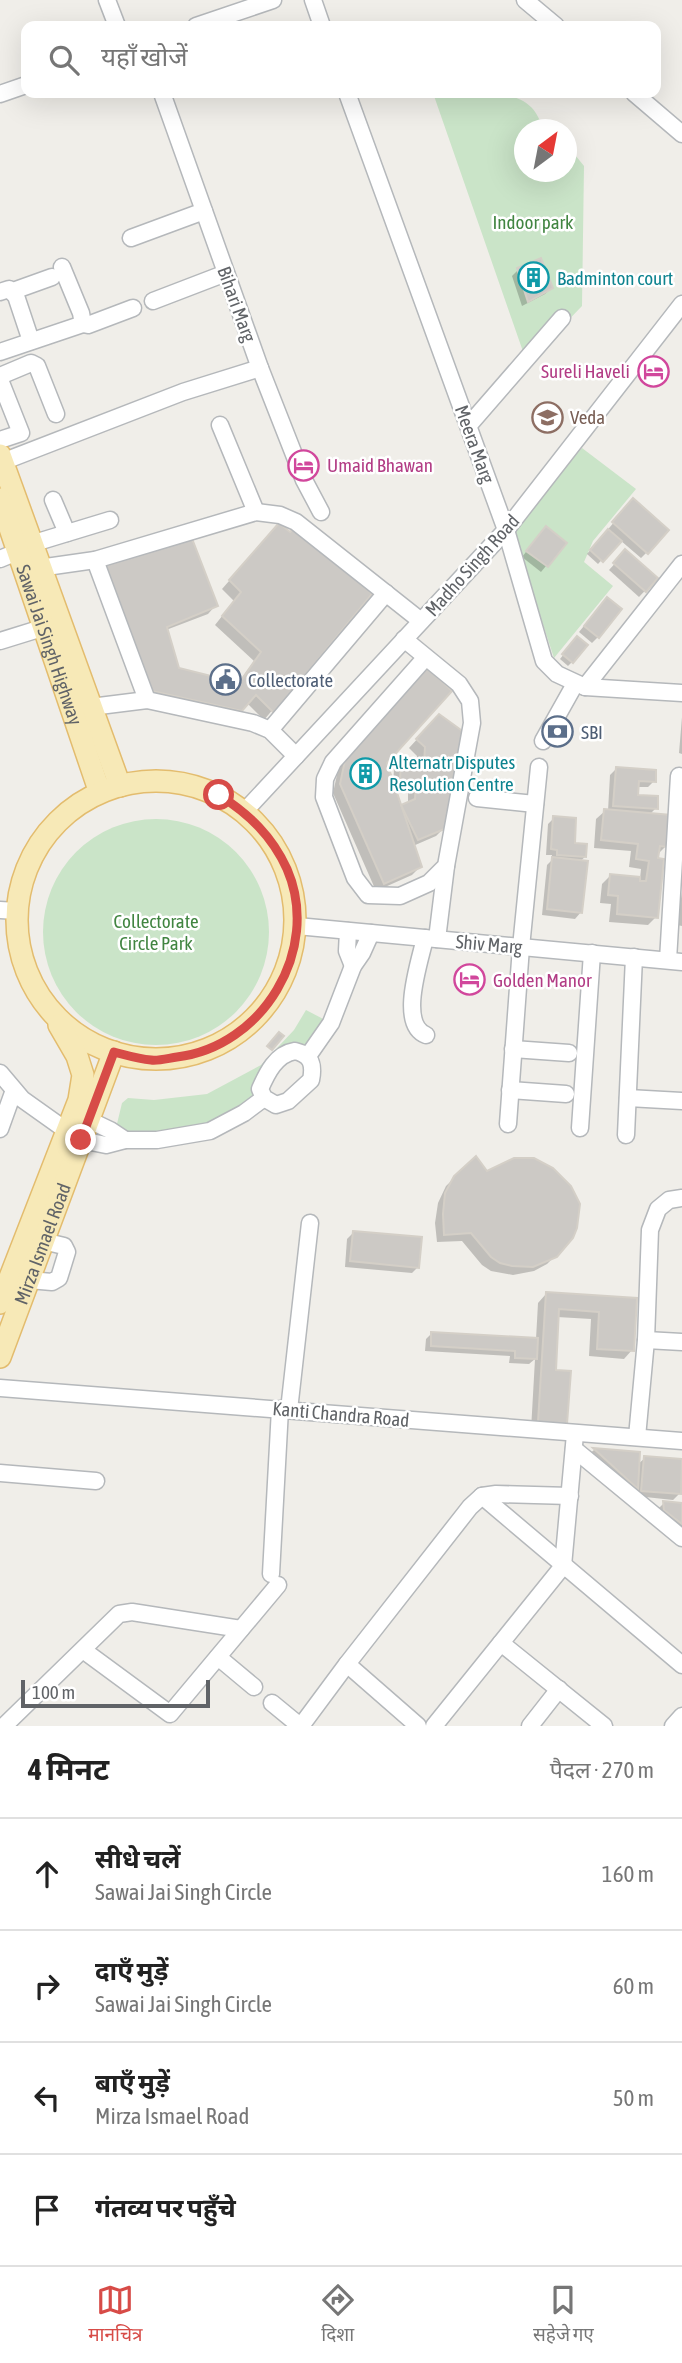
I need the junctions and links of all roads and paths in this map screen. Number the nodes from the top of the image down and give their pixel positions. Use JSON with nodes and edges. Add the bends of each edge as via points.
{"nodes":[{"id":1,"x":107,"y":0,"type":"edge"},
{"id":2,"x":273,"y":0,"type":"edge"},
{"id":3,"x":313,"y":0,"type":"edge"},
{"id":4,"x":525,"y":0,"type":"edge"},
{"id":5,"x":115,"y":21,"type":"edge"},
{"id":6,"x":211,"y":21,"type":"edge"},
{"id":7,"x":321,"y":21,"type":"edge"},
{"id":8,"x":550,"y":21,"type":"edge"},
{"id":9,"x":21,"y":87,"type":"edge"},
{"id":10,"x":0,"y":94,"type":"edge"},
{"id":11,"x":164,"y":98,"type":"edge"},
{"id":12,"x":349,"y":98,"type":"edge"},
{"id":13,"x":640,"y":98,"type":"edge"},
{"id":14,"x":682,"y":134,"type":"edge"},
{"id":15,"x":204,"y":211,"type":"junction"},
{"id":16,"x":131,"y":238,"type":"dead end"},
{"id":17,"x":226,"y":273,"type":"junction"},
{"id":18,"x":6,"y":292,"type":"edge"},
{"id":19,"x":153,"y":301,"type":"dead end"},
{"id":20,"x":133,"y":308,"type":"dead end"},
{"id":21,"x":680,"y":309,"type":"edge"},
{"id":22,"x":562,"y":318,"type":"dead end"},
{"id":23,"x":83,"y":324,"type":"junction"},
{"id":24,"x":31,"y":341,"type":"junction"},
{"id":25,"x":0,"y":352,"type":"edge"},
{"id":26,"x":260,"y":368,"type":"junction"},
{"id":27,"x":0,"y":378,"type":"edge"},
{"id":28,"x":55,"y":414,"type":"dead end"},
{"id":29,"x":220,"y":425,"type":"dead end"},
{"id":30,"x":469,"y":425,"type":"junction"},
{"id":31,"x":0,"y":440,"type":"edge"},
{"id":32,"x":1,"y":458,"type":"edge"},
{"id":33,"x":0,"y":499,"type":"edge"},
{"id":34,"x":54,"y":500,"type":"dead end"},
{"id":35,"x":256,"y":512,"type":"junction"},
{"id":36,"x":321,"y":512,"type":"dead end"},
{"id":37,"x":110,"y":520,"type":"dead end"},
{"id":38,"x":506,"y":530,"type":"junction"},
{"id":39,"x":67,"y":533,"type":"junction"},
{"id":40,"x":16,"y":552,"type":"edge"},
{"id":41,"x":94,"y":560,"type":"junction"},
{"id":42,"x":682,"y":564,"type":"edge"},
{"id":43,"x":39,"y":568,"type":"junction"},
{"id":44,"x":386,"y":593,"type":"junction"},
{"id":45,"x":421,"y":621,"type":"junction"},
{"id":46,"x":42,"y":628,"type":"junction"},
{"id":47,"x":404,"y":639,"type":"junction"},
{"id":48,"x":0,"y":641,"type":"edge"},
{"id":49,"x":426,"y":657,"type":"junction"},
{"id":50,"x":580,"y":685,"type":"junction"},
{"id":51,"x":682,"y":693,"type":"edge"},
{"id":52,"x":147,"y":700,"type":"junction"},
{"id":53,"x":91,"y":707,"type":"junction"},
{"id":54,"x":336,"y":713,"type":"junction"},
{"id":55,"x":270,"y":730,"type":"junction"},
{"id":56,"x":358,"y":733,"type":"junction"},
{"id":57,"x":543,"y":741,"type":"dead end"},
{"id":58,"x":296,"y":755,"type":"junction"},
{"id":59,"x":539,"y":766,"type":"dead end"},
{"id":60,"x":679,"y":776,"type":"dead end"},
{"id":61,"x":120,"y":786,"type":"junction"},
{"id":62,"x":99,"y":790,"type":"junction"},
{"id":63,"x":477,"y":798,"type":"dead end"},
{"id":64,"x":535,"y":804,"type":"junction"},
{"id":65,"x":244,"y":812,"type":"junction"},
{"id":66,"x":446,"y":866,"type":"junction"},
{"id":67,"x":8,"y":911,"type":"edge"},
{"id":68,"x":297,"y":926,"type":"junction"},
{"id":69,"x":348,"y":931,"type":"junction"},
{"id":70,"x":371,"y":933,"type":"junction"},
{"id":71,"x":431,"y":938,"type":"junction"},
{"id":72,"x":521,"y":947,"type":"junction"},
{"id":73,"x":592,"y":953,"type":"junction"},
{"id":74,"x":634,"y":957,"type":"junction"},
{"id":75,"x":675,"y":961,"type":"edge"},
{"id":76,"x":353,"y":966,"type":"junction"},
{"id":77,"x":46,"y":1005,"type":"junction"},
{"id":78,"x":426,"y":1035,"type":"dead end"},
{"id":79,"x":513,"y":1049,"type":"junction"},
{"id":80,"x":114,"y":1052,"type":"junction"},
{"id":81,"x":569,"y":1053,"type":"dead end"},
{"id":82,"x":308,"y":1056,"type":"junction"},
{"id":83,"x":0,"y":1073,"type":"edge"},
{"id":84,"x":14,"y":1090,"type":"junction"},
{"id":85,"x":510,"y":1090,"type":"junction"},
{"id":86,"x":566,"y":1094,"type":"dead end"},
{"id":87,"x":264,"y":1098,"type":"junction"},
{"id":88,"x":628,"y":1098,"type":"junction"},
{"id":89,"x":682,"y":1101,"type":"edge"},
{"id":90,"x":508,"y":1124,"type":"dead end"},
{"id":91,"x":580,"y":1128,"type":"dead end"},
{"id":92,"x":0,"y":1129,"type":"edge"},
{"id":93,"x":79,"y":1130,"type":"junction"},
{"id":94,"x":626,"y":1135,"type":"dead end"},
{"id":95,"x":682,"y":1198,"type":"edge"},
{"id":96,"x":310,"y":1223,"type":"dead end"},
{"id":97,"x":13,"y":1277,"type":"edge"},
{"id":98,"x":0,"y":1303,"type":"edge"},
{"id":99,"x":646,"y":1340,"type":"junction"},
{"id":100,"x":682,"y":1342,"type":"edge"},
{"id":101,"x":0,"y":1357,"type":"edge"},
{"id":102,"x":0,"y":1388,"type":"edge"},
{"id":103,"x":285,"y":1410,"type":"junction"},
{"id":104,"x":637,"y":1437,"type":"junction"},
{"id":105,"x":575,"y":1441,"type":"junction"},
{"id":106,"x":682,"y":1441,"type":"edge"},
{"id":107,"x":0,"y":1473,"type":"edge"},
{"id":108,"x":96,"y":1481,"type":"dead end"},
{"id":109,"x":482,"y":1496,"type":"junction"},
{"id":110,"x":570,"y":1496,"type":"junction"},
{"id":111,"x":682,"y":1538,"type":"edge"},
{"id":112,"x":563,"y":1566,"type":"junction"},
{"id":113,"x":241,"y":1629,"type":"junction"},
{"id":114,"x":501,"y":1643,"type":"junction"},
{"id":115,"x":83,"y":1650,"type":"junction"},
{"id":116,"x":218,"y":1657,"type":"junction"},
{"id":117,"x":347,"y":1664,"type":"junction"},
{"id":118,"x":682,"y":1665,"type":"edge"},
{"id":119,"x":254,"y":1687,"type":"dead end"},
{"id":120,"x":559,"y":1689,"type":"junction"},
{"id":121,"x":272,"y":1703,"type":"dead end"},
{"id":122,"x":682,"y":1716,"type":"edge"},
{"id":123,"x":5,"y":1726,"type":"edge"},
{"id":124,"x":300,"y":1726,"type":"edge"},
{"id":125,"x":418,"y":1726,"type":"edge"},
{"id":126,"x":434,"y":1726,"type":"edge"},
{"id":127,"x":530,"y":1726,"type":"edge"},
{"id":128,"x":604,"y":1726,"type":"edge"},
{"id":129,"x":673,"y":1726,"type":"edge"}],
"edges":[{"from":1,"to":5,"type":"street"},
{"from":2,"to":6,"type":"street"},
{"from":3,"to":7,"type":"street"},
{"from":4,"to":8,"type":"street"},
{"from":9,"to":10,"type":"street"},
{"from":11,"to":15,"type":"street","name":"Bihari Marg"},
{"from":12,"to":30,"type":"street","name":"Meera Marg"},
{"from":13,"to":14,"type":"street"},
{"from":15,"to":16,"type":"street"},
{"from":15,"to":17,"type":"street","name":"Bihari Marg"},
{"from":17,"to":19,"type":"street"},
{"from":17,"to":26,"type":"street","name":"Bihari Marg"},
{"from":18,"to":23,"type":"street","via":[[57,272]]},
{"from":18,"to":24,"type":"street"},
{"from":20,"to":23,"type":"street"},
{"from":21,"to":38,"type":"street","name":"Madho Singh Road"},
{"from":22,"to":30,"type":"street"},
{"from":23,"to":24,"type":"street"},
{"from":24,"to":25,"type":"street"},
{"from":26,"to":32,"type":"street"},
{"from":26,"to":36,"type":"street","name":"Bihari Marg"},
{"from":27,"to":28,"type":"street","via":[[31,363],[37,366]]},
{"from":27,"to":31,"type":"street","via":[[21,433]]},
{"from":29,"to":35,"type":"street"},
{"from":30,"to":38,"type":"street","name":"Meera Marg"},
{"from":32,"to":40,"type":"main road"},
{"from":33,"to":40,"type":"main road","name":"Sawai Jai Singh Highway"},
{"from":34,"to":39,"type":"street"},
{"from":35,"to":41,"type":"street"},
{"from":35,"to":44,"type":"street","via":[[296,522]]},
{"from":37,"to":39,"type":"street"},
{"from":38,"to":45,"type":"street","name":"Madho Singh Road"},
{"from":38,"to":50,"type":"street","name":"Meera Marg","via":[[544,661],[557,674]]},
{"from":39,"to":40,"type":"street"},
{"from":40,"to":43,"type":"main road"},
{"from":40,"to":46,"type":"main road","name":"Sawai Jai Singh Highway"},
{"from":41,"to":43,"type":"street"},
{"from":41,"to":52,"type":"street"},
{"from":42,"to":50,"type":"street"},
{"from":43,"to":53,"type":"main road"},
{"from":44,"to":45,"type":"street"},
{"from":44,"to":55,"type":"street"},
{"from":45,"to":47,"type":"street","name":"Madho Singh Road"},
{"from":46,"to":48,"type":"street"},
{"from":46,"to":62,"type":"main road","name":"Sawai Jai Singh Highway"},
{"from":47,"to":49,"type":"street"},
{"from":47,"to":54,"type":"street","name":"Madho Singh Road"},
{"from":49,"to":56,"type":"street"},
{"from":49,"to":66,"type":"street","via":[[459,684],[470,701],[472,723]]},
{"from":50,"to":51,"type":"street"},
{"from":50,"to":57,"type":"street"},
{"from":52,"to":53,"type":"street"},
{"from":52,"to":55,"type":"street"},
{"from":53,"to":61,"type":"main road"},
{"from":54,"to":56,"type":"street"},
{"from":54,"to":58,"type":"street","name":"Madho Singh Road"},
{"from":55,"to":58,"type":"street"},
{"from":56,"to":66,"type":"street","via":[[333,762],[325,779],[324,797],[355,878],[368,895],[400,896],[429,883]]},
{"from":58,"to":65,"type":"street","name":"Madho Singh Road"},
{"from":59,"to":64,"type":"street"},
{"from":60,"to":75,"type":"street"},
{"from":61,"to":62,"type":"main road"},
{"from":61,"to":65,"type":"main road","via":[[153,780],[190,784],[219,795]]},
{"from":62,"to":67,"type":"main road","via":[[59,819],[36,848]]},
{"from":63,"to":64,"type":"street"},
{"from":64,"to":72,"type":"street"},
{"from":65,"to":68,"type":"main road","via":[[269,837],[287,870]]},
{"from":66,"to":71,"type":"street"},
{"from":67,"to":77,"type":"main road","via":[[26,970]]},
{"from":68,"to":69,"type":"street","name":"Shiv Marg"},
{"from":68,"to":80,"type":"main road","via":[[290,964],[275,996],[251,1024],[223,1044],[194,1055],[153,1060]]},
{"from":69,"to":70,"type":"street","name":"Shiv Marg"},
{"from":69,"to":76,"type":"street","via":[[347,951]]},
{"from":70,"to":71,"type":"street","name":"Shiv Marg"},
{"from":70,"to":76,"type":"street"},
{"from":71,"to":72,"type":"street","name":"Shiv Marg"},
{"from":71,"to":78,"type":"street","via":[[411,1009],[413,1023]]},
{"from":72,"to":73,"type":"street","name":"Shiv Marg"},
{"from":72,"to":79,"type":"street"},
{"from":73,"to":74,"type":"street","name":"Shiv Marg"},
{"from":73,"to":91,"type":"street"},
{"from":74,"to":75,"type":"street","name":"Shiv Marg"},
{"from":74,"to":88,"type":"street"},
{"from":76,"to":82,"type":"street","via":[[331,1023]]},
{"from":77,"to":80,"type":"main road","via":[[68,1029]]},
{"from":77,"to":93,"type":"main road","via":[[77,1056],[83,1075]]},
{"from":79,"to":81,"type":"street"},
{"from":79,"to":85,"type":"street"},
{"from":80,"to":93,"type":"main road","name":"Mirza Ismael Road"},
{"from":82,"to":87,"type":"street","via":[[295,1051],[281,1056],[260,1089]]},
{"from":82,"to":87,"type":"street","via":[[313,1072],[301,1090],[276,1105]]},
{"from":83,"to":84,"type":"street"},
{"from":84,"to":92,"type":"street"},
{"from":84,"to":93,"type":"street"},
{"from":85,"to":86,"type":"street"},
{"from":85,"to":90,"type":"street"},
{"from":87,"to":93,"type":"street","via":[[211,1131],[125,1140],[110,1130]]},
{"from":88,"to":89,"type":"street"},
{"from":88,"to":94,"type":"street"},
{"from":93,"to":97,"type":"main road"},
{"from":93,"to":97,"type":"main road","name":"Mirza Ismael Road","via":[[43,1241]]},
{"from":95,"to":99,"type":"street","via":[[669,1200],[658,1209],[650,1230]]},
{"from":96,"to":103,"type":"street"},
{"from":97,"to":98,"type":"main road"},
{"from":97,"to":101,"type":"main road","name":"Mirza Ismael Road"},
{"from":99,"to":100,"type":"street"},
{"from":99,"to":104,"type":"street"},
{"from":102,"to":103,"type":"street","name":"Kanti Chandra Road"},
{"from":103,"to":105,"type":"street","name":"Kanti Chandra Road"},
{"from":103,"to":113,"type":"street","via":[[274,1579]]},
{"from":104,"to":105,"type":"street","name":"Kanti Chandra Road"},
{"from":104,"to":106,"type":"street","name":"Kanti Chandra Road"},
{"from":105,"to":110,"type":"street"},
{"from":105,"to":111,"type":"street"},
{"from":107,"to":108,"type":"street"},
{"from":109,"to":110,"type":"street"},
{"from":109,"to":112,"type":"street"},
{"from":109,"to":117,"type":"street"},
{"from":110,"to":112,"type":"street"},
{"from":112,"to":114,"type":"street"},
{"from":112,"to":118,"type":"street"},
{"from":113,"to":115,"type":"street","via":[[132,1612],[119,1614]]},
{"from":113,"to":116,"type":"street"},
{"from":114,"to":120,"type":"street"},
{"from":114,"to":126,"type":"street"},
{"from":115,"to":116,"type":"street","via":[[170,1714]]},
{"from":115,"to":123,"type":"street"},
{"from":116,"to":119,"type":"street"},
{"from":117,"to":124,"type":"street"},
{"from":117,"to":125,"type":"street"},
{"from":120,"to":127,"type":"street"},
{"from":120,"to":128,"type":"street"},
{"from":121,"to":124,"type":"street"},
{"from":122,"to":129,"type":"street"}]}
